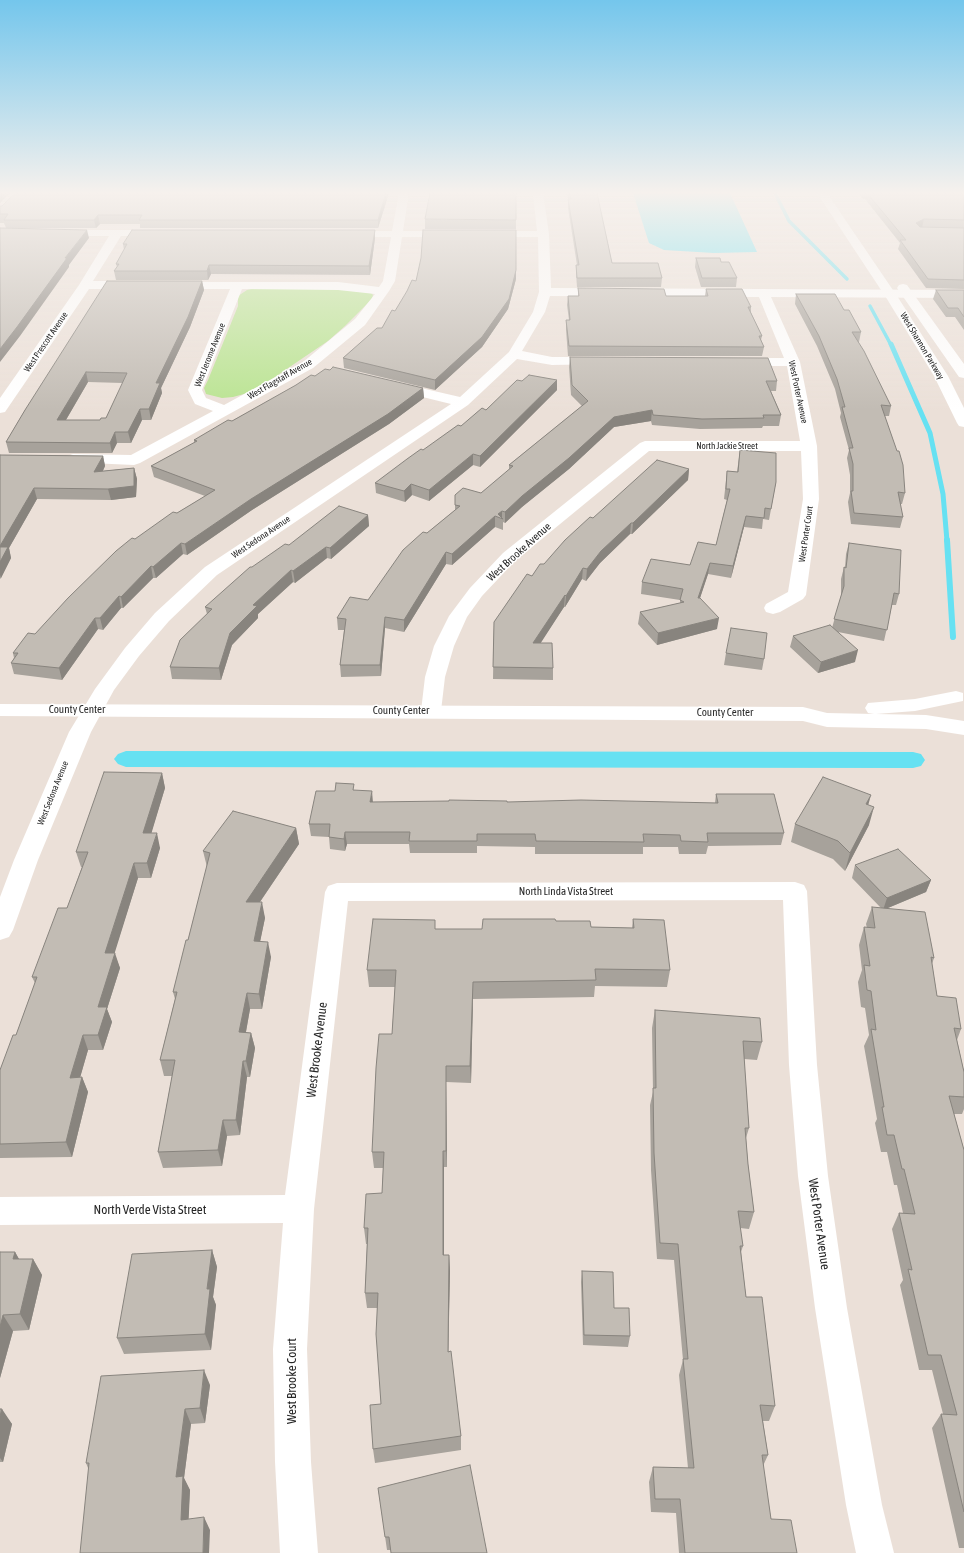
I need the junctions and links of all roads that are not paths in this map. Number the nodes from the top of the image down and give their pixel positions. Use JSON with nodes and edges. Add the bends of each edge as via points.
{"nodes":[{"id":1,"x":97,"y":265,"type":"edge"},
{"id":2,"x":392,"y":265,"type":"edge"},
{"id":3,"x":544,"y":265,"type":"edge"},
{"id":4,"x":871,"y":265,"type":"edge"},
{"id":5,"x":895,"y":276,"type":"dead end"},
{"id":6,"x":85,"y":286,"type":"junction"},
{"id":7,"x":146,"y":286,"type":"edge"},
{"id":8,"x":162,"y":286,"type":"edge"},
{"id":9,"x":238,"y":286,"type":"junction"},
{"id":10,"x":383,"y":291,"type":"junction"},
{"id":11,"x":545,"y":292,"type":"junction"},
{"id":12,"x":764,"y":294,"type":"junction"},
{"id":13,"x":890,"y":294,"type":"junction"},
{"id":14,"x":906,"y":294,"type":"junction"},
{"id":15,"x":964,"y":294,"type":"edge"},
{"id":16,"x":514,"y":354,"type":"junction"},
{"id":17,"x":614,"y":361,"type":"edge"},
{"id":18,"x":731,"y":362,"type":"edge"},
{"id":19,"x":793,"y":362,"type":"junction"},
{"id":20,"x":308,"y":365,"type":"junction"},
{"id":21,"x":323,"y":368,"type":"edge"},
{"id":22,"x":964,"y":374,"type":"edge"},
{"id":23,"x":385,"y":384,"type":"edge"},
{"id":24,"x":463,"y":402,"type":"junction"},
{"id":25,"x":1,"y":408,"type":"edge"},
{"id":26,"x":224,"y":410,"type":"junction"},
{"id":27,"x":964,"y":423,"type":"edge"},
{"id":28,"x":645,"y":446,"type":"joint"},
{"id":29,"x":809,"y":446,"type":"junction"},
{"id":30,"x":55,"y":459,"type":"edge"},
{"id":31,"x":773,"y":608,"type":"dead end"},
{"id":32,"x":960,"y":693,"type":"edge"},
{"id":33,"x":0,"y":710,"type":"edge"},
{"id":34,"x":91,"y":710,"type":"junction"},
{"id":35,"x":431,"y":711,"type":"junction"},
{"id":36,"x":803,"y":714,"type":"junction"},
{"id":37,"x":964,"y":723,"type":"edge"},
{"id":38,"x":964,"y":728,"type":"edge"},
{"id":39,"x":795,"y":891,"type":"joint"},
{"id":40,"x":337,"y":892,"type":"joint"},
{"id":41,"x":0,"y":930,"type":"edge"},
{"id":42,"x":299,"y":1209,"type":"junction"},
{"id":43,"x":0,"y":1211,"type":"edge"},
{"id":44,"x":299,"y":1553,"type":"edge"},
{"id":45,"x":874,"y":1553,"type":"edge"}],
"edges":[{"from":1,"to":6,"type":"street","name":"West Prescott Avenue"},
{"from":2,"to":10,"type":"street","name":"West Flagstaff Avenue","via":[[389,281]]},
{"from":3,"to":11,"type":"street","name":"West Sedona Avenue"},
{"from":4,"to":13,"type":"street","name":"West Shannon Parkway"},
{"from":5,"to":14,"type":"street","name":"West Shannon Parkway"},
{"from":6,"to":7,"type":"street"},
{"from":6,"to":25,"type":"street","name":"West Prescott Avenue"},
{"from":8,"to":9,"type":"street"},
{"from":9,"to":10,"type":"street","via":[[338,286]]},
{"from":9,"to":26,"type":"street","name":"West Jerome Avenue","via":[[195,390],[200,401]]},
{"from":10,"to":20,"type":"street","name":"West Flagstaff Avenue","via":[[360,322]]},
{"from":11,"to":12,"type":"street"},
{"from":11,"to":16,"type":"street","name":"West Sedona Avenue","via":[[539,312]]},
{"from":12,"to":13,"type":"street"},
{"from":12,"to":19,"type":"street","name":"West Porter Avenue"},
{"from":13,"to":14,"type":"street"},
{"from":13,"to":27,"type":"street","name":"West Shannon Parkway","via":[[941,376]]},
{"from":14,"to":15,"type":"street"},
{"from":14,"to":22,"type":"street","name":"West Shannon Parkway"},
{"from":16,"to":17,"type":"street","via":[[552,361]]},
{"from":16,"to":24,"type":"street","name":"West Sedona Avenue"},
{"from":18,"to":19,"type":"street"},
{"from":19,"to":29,"type":"street","name":"West Porter Avenue"},
{"from":20,"to":21,"type":"street"},
{"from":20,"to":26,"type":"street","name":"West Flagstaff Avenue"},
{"from":23,"to":24,"type":"street"},
{"from":24,"to":34,"type":"street","name":"West Sedona Avenue","via":[[210,571],[162,617],[132,652]]},
{"from":26,"to":30,"type":"street","name":"West Flagstaff Avenue","via":[[134,460]]},
{"from":28,"to":29,"type":"street","name":"North Jackie Street"},
{"from":28,"to":35,"type":"street","name":"West Brooke Avenue","via":[[509,557],[476,592],[449,632],[435,677]]},
{"from":29,"to":31,"type":"street","name":"West Porter Court","via":[[811,499],[796,595]]},
{"from":32,"to":36,"type":"street","name":"County Center","via":[[915,705],[824,709]]},
{"from":32,"to":37,"type":"street","via":[[955,704],[956,712]]},
{"from":33,"to":34,"type":"street","name":"County Center"},
{"from":34,"to":35,"type":"street","name":"County Center"},
{"from":34,"to":41,"type":"street","name":"West Sedona Avenue","via":[[65,764]]},
{"from":35,"to":36,"type":"street","name":"County Center"},
{"from":36,"to":38,"type":"street","name":"County Center","via":[[827,720],[926,722]]},
{"from":39,"to":40,"type":"street","name":"North Linda Vista Street"},
{"from":39,"to":45,"type":"street","name":"West Porter Avenue","via":[[803,1065],[813,1176],[830,1308]]},
{"from":40,"to":42,"type":"street","name":"West Brooke Avenue"},
{"from":42,"to":43,"type":"street","name":"North Verde Vista Street"},
{"from":42,"to":44,"type":"street","name":"West Brooke Court","via":[[290,1349]]}]}
